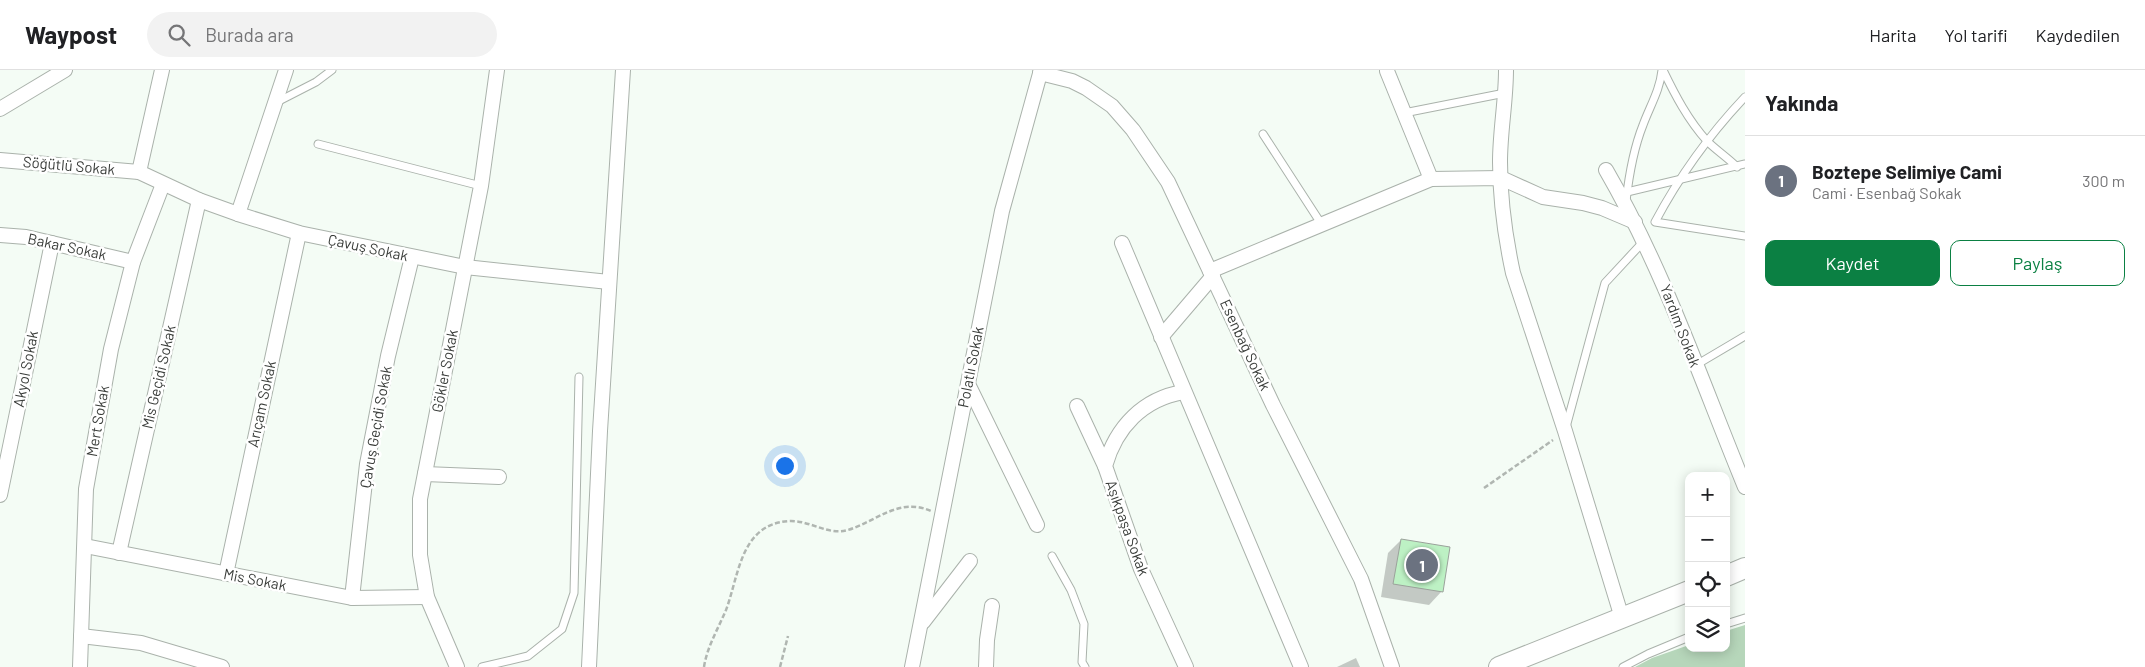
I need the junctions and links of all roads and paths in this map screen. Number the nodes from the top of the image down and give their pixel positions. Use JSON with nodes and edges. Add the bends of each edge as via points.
{"nodes":[{"id":1,"x":65,"y":70,"type":"edge"},
{"id":2,"x":162,"y":70,"type":"edge"},
{"id":3,"x":286,"y":70,"type":"edge"},
{"id":4,"x":332,"y":70,"type":"edge"},
{"id":5,"x":497,"y":70,"type":"edge"},
{"id":6,"x":623,"y":70,"type":"edge"},
{"id":7,"x":1506,"y":70,"type":"edge"},
{"id":8,"x":1662,"y":70,"type":"edge"},
{"id":9,"x":1387,"y":71,"type":"edge"},
{"id":10,"x":1041,"y":72,"type":"edge"},
{"id":11,"x":48,"y":75,"type":"edge"},
{"id":12,"x":1505,"y":93,"type":"junction"},
{"id":13,"x":1745,"y":97,"type":"edge"},
{"id":14,"x":275,"y":103,"type":"junction"},
{"id":15,"x":0,"y":109,"type":"edge"},
{"id":16,"x":1404,"y":113,"type":"junction"},
{"id":17,"x":1263,"y":134,"type":"dead end"},
{"id":18,"x":1708,"y":142,"type":"junction"},
{"id":19,"x":318,"y":144,"type":"dead end"},
{"id":20,"x":0,"y":160,"type":"edge"},
{"id":21,"x":1741,"y":165,"type":"edge"},
{"id":22,"x":1606,"y":170,"type":"dead end"},
{"id":23,"x":139,"y":172,"type":"junction"},
{"id":24,"x":1500,"y":178,"type":"junction"},
{"id":25,"x":1681,"y":178,"type":"junction"},
{"id":26,"x":1431,"y":179,"type":"junction"},
{"id":27,"x":163,"y":184,"type":"junction"},
{"id":28,"x":481,"y":186,"type":"junction"},
{"id":29,"x":1627,"y":198,"type":"junction"},
{"id":30,"x":199,"y":200,"type":"junction"},
{"id":31,"x":238,"y":214,"type":"junction"},
{"id":32,"x":1635,"y":222,"type":"junction"},
{"id":33,"x":1322,"y":224,"type":"junction"},
{"id":34,"x":299,"y":233,"type":"junction"},
{"id":35,"x":0,"y":234,"type":"edge"},
{"id":36,"x":1745,"y":236,"type":"edge"},
{"id":37,"x":1644,"y":241,"type":"junction"},
{"id":38,"x":52,"y":243,"type":"junction"},
{"id":39,"x":1122,"y":243,"type":"dead end"},
{"id":40,"x":412,"y":257,"type":"junction"},
{"id":41,"x":133,"y":262,"type":"junction"},
{"id":42,"x":465,"y":267,"type":"junction"},
{"id":43,"x":1211,"y":274,"type":"junction"},
{"id":44,"x":609,"y":282,"type":"junction"},
{"id":45,"x":1745,"y":336,"type":"edge"},
{"id":46,"x":1161,"y":337,"type":"junction"},
{"id":47,"x":1695,"y":365,"type":"junction"},
{"id":48,"x":579,"y":377,"type":"dead end"},
{"id":49,"x":968,"y":384,"type":"junction"},
{"id":50,"x":1184,"y":392,"type":"junction"},
{"id":51,"x":1078,"y":406,"type":"dead end"},
{"id":52,"x":1565,"y":431,"type":"junction"},
{"id":53,"x":1105,"y":466,"type":"junction"},
{"id":54,"x":425,"y":474,"type":"junction"},
{"id":55,"x":499,"y":477,"type":"dead end"},
{"id":56,"x":1745,"y":487,"type":"edge"},
{"id":57,"x":1484,"y":488,"type":"dead end"},
{"id":58,"x":0,"y":495,"type":"edge"},
{"id":59,"x":941,"y":518,"type":"junction"},
{"id":60,"x":1037,"y":525,"type":"dead end"},
{"id":61,"x":85,"y":546,"type":"junction"},
{"id":62,"x":119,"y":553,"type":"junction"},
{"id":63,"x":1052,"y":556,"type":"dead end"},
{"id":64,"x":970,"y":561,"type":"dead end"},
{"id":65,"x":1745,"y":568,"type":"edge"},
{"id":66,"x":226,"y":574,"type":"junction"},
{"id":67,"x":1730,"y":574,"type":"edge"},
{"id":68,"x":1685,"y":593,"type":"edge"},
{"id":69,"x":427,"y":597,"type":"junction"},
{"id":70,"x":352,"y":598,"type":"junction"},
{"id":71,"x":992,"y":606,"type":"dead end"},
{"id":72,"x":1622,"y":618,"type":"junction"},
{"id":73,"x":1745,"y":618,"type":"edge"},
{"id":74,"x":1730,"y":623,"type":"edge"},
{"id":75,"x":921,"y":624,"type":"junction"},
{"id":76,"x":81,"y":636,"type":"junction"},
{"id":77,"x":788,"y":636,"type":"dead end"},
{"id":78,"x":1685,"y":639,"type":"edge"},
{"id":79,"x":80,"y":667,"type":"edge"},
{"id":80,"x":222,"y":667,"type":"edge"},
{"id":81,"x":456,"y":667,"type":"edge"},
{"id":82,"x":482,"y":667,"type":"edge"},
{"id":83,"x":590,"y":667,"type":"edge"},
{"id":84,"x":704,"y":667,"type":"edge"},
{"id":85,"x":780,"y":667,"type":"edge"},
{"id":86,"x":912,"y":667,"type":"edge"},
{"id":87,"x":986,"y":667,"type":"edge"},
{"id":88,"x":1085,"y":667,"type":"edge"},
{"id":89,"x":1186,"y":667,"type":"edge"},
{"id":90,"x":1301,"y":667,"type":"edge"},
{"id":91,"x":1392,"y":667,"type":"edge"},
{"id":92,"x":1499,"y":667,"type":"edge"},
{"id":93,"x":1623,"y":667,"type":"edge"}],
"edges":[{"from":1,"to":11,"type":"street"},
{"from":2,"to":23,"type":"street"},
{"from":3,"to":14,"type":"street"},
{"from":4,"to":14,"type":"lane"},
{"from":5,"to":28,"type":"street","name":"Gökler Sokak"},
{"from":6,"to":44,"type":"street"},
{"from":7,"to":12,"type":"street"},
{"from":8,"to":18,"type":"lane","via":[[1684,110]]},
{"from":8,"to":29,"type":"lane","via":[[1659,89],[1638,140]]},
{"from":9,"to":16,"type":"street"},
{"from":10,"to":43,"type":"street","name":"Esenbağ Sokak","via":[[1086,88],[1124,117],[1168,182]]},
{"from":10,"to":49,"type":"street","name":"Polatlı Sokak","via":[[1002,210]]},
{"from":11,"to":15,"type":"street"},
{"from":12,"to":16,"type":"lane"},
{"from":12,"to":24,"type":"street"},
{"from":13,"to":18,"type":"lane"},
{"from":14,"to":31,"type":"street"},
{"from":16,"to":26,"type":"street"},
{"from":17,"to":33,"type":"lane"},
{"from":18,"to":21,"type":"lane"},
{"from":18,"to":25,"type":"lane"},
{"from":19,"to":28,"type":"lane"},
{"from":20,"to":23,"type":"street","name":"Söğütlü Sokak"},
{"from":21,"to":25,"type":"lane"},
{"from":22,"to":29,"type":"street","name":"Yardım Sokak"},
{"from":23,"to":27,"type":"street","name":"Çavuş Sokak"},
{"from":24,"to":26,"type":"street"},
{"from":24,"to":32,"type":"street","via":[[1543,197],[1602,208]]},
{"from":24,"to":52,"type":"street","via":[[1513,273]]},
{"from":25,"to":29,"type":"lane"},
{"from":25,"to":36,"type":"lane","via":[[1655,222]]},
{"from":26,"to":33,"type":"street"},
{"from":27,"to":30,"type":"street","name":"Çavuş Sokak"},
{"from":27,"to":41,"type":"street","name":"Mert Sokak"},
{"from":28,"to":42,"type":"street","name":"Gökler Sokak"},
{"from":29,"to":32,"type":"street","name":"Yardım Sokak"},
{"from":30,"to":31,"type":"street","name":"Çavuş Sokak"},
{"from":30,"to":62,"type":"street","name":"Mis Geçidi Sokak"},
{"from":31,"to":34,"type":"street","name":"Çavuş Sokak"},
{"from":32,"to":37,"type":"street","name":"Yardım Sokak"},
{"from":33,"to":43,"type":"street"},
{"from":34,"to":40,"type":"street","name":"Çavuş Sokak"},
{"from":34,"to":66,"type":"street","name":"Arıçam Sokak"},
{"from":35,"to":38,"type":"street","name":"Bakar Sokak"},
{"from":37,"to":47,"type":"street","name":"Yardım Sokak"},
{"from":37,"to":52,"type":"lane","via":[[1605,283]]},
{"from":38,"to":41,"type":"street","name":"Bakar Sokak"},
{"from":38,"to":58,"type":"street","name":"Akyol Sokak"},
{"from":39,"to":46,"type":"street"},
{"from":40,"to":42,"type":"street","name":"Çavuş Sokak"},
{"from":40,"to":70,"type":"street","name":"Çavuş Geçidi Sokak","via":[[367,464]]},
{"from":41,"to":61,"type":"street","name":"Mert Sokak","via":[[111,349],[86,489]]},
{"from":42,"to":44,"type":"street","name":"Çavuş Sokak"},
{"from":42,"to":54,"type":"street","name":"Gökler Sokak"},
{"from":43,"to":46,"type":"street"},
{"from":43,"to":91,"type":"street","name":"Esenbağ Sokak","via":[[1361,579]]},
{"from":44,"to":83,"type":"street"},
{"from":45,"to":47,"type":"lane"},
{"from":46,"to":50,"type":"street"},
{"from":47,"to":56,"type":"street","name":"Yardım Sokak"},
{"from":48,"to":82,"type":"lane","via":[[574,593],[562,629],[528,656]]},
{"from":49,"to":59,"type":"street","name":"Polatlı Sokak"},
{"from":49,"to":60,"type":"street"},
{"from":50,"to":53,"type":"street","name":"Aşıkpaşa Sokak","via":[[1159,398],[1137,412],[1116,438]]},
{"from":50,"to":90,"type":"street"},
{"from":51,"to":53,"type":"street"},
{"from":52,"to":57,"type":"path"},
{"from":52,"to":72,"type":"street"},
{"from":53,"to":89,"type":"street","name":"Aşıkpaşa Sokak","via":[[1141,569]]},
{"from":54,"to":55,"type":"street"},
{"from":54,"to":69,"type":"street","name":"Gökler Sokak","via":[[420,499],[419,536]]},
{"from":59,"to":75,"type":"street","name":"Polatlı Sokak"},
{"from":59,"to":84,"type":"path","via":[[924,508],[906,506],[840,531],[795,521],[780,522],[765,529],[749,543],[743,554]]},
{"from":61,"to":62,"type":"street","name":"Mis Sokak"},
{"from":61,"to":76,"type":"street","name":"Mert Sokak"},
{"from":62,"to":66,"type":"street","name":"Mis Sokak"},
{"from":63,"to":88,"type":"lane","via":[[1071,590],[1084,624],[1082,662]]},
{"from":64,"to":75,"type":"street"},
{"from":65,"to":67,"type":"street"},
{"from":66,"to":70,"type":"street","name":"Mis Sokak"},
{"from":68,"to":72,"type":"street"},
{"from":69,"to":70,"type":"street","name":"Mis Sokak"},
{"from":69,"to":81,"type":"street","name":"Gökler Sokak"},
{"from":71,"to":87,"type":"street"},
{"from":72,"to":92,"type":"street"},
{"from":73,"to":74,"type":"lane"},
{"from":75,"to":86,"type":"street","name":"Polatlı Sokak"},
{"from":76,"to":79,"type":"street","name":"Mert Sokak"},
{"from":76,"to":80,"type":"street","via":[[142,643]]},
{"from":77,"to":85,"type":"path"},
{"from":78,"to":93,"type":"lane"}]}
